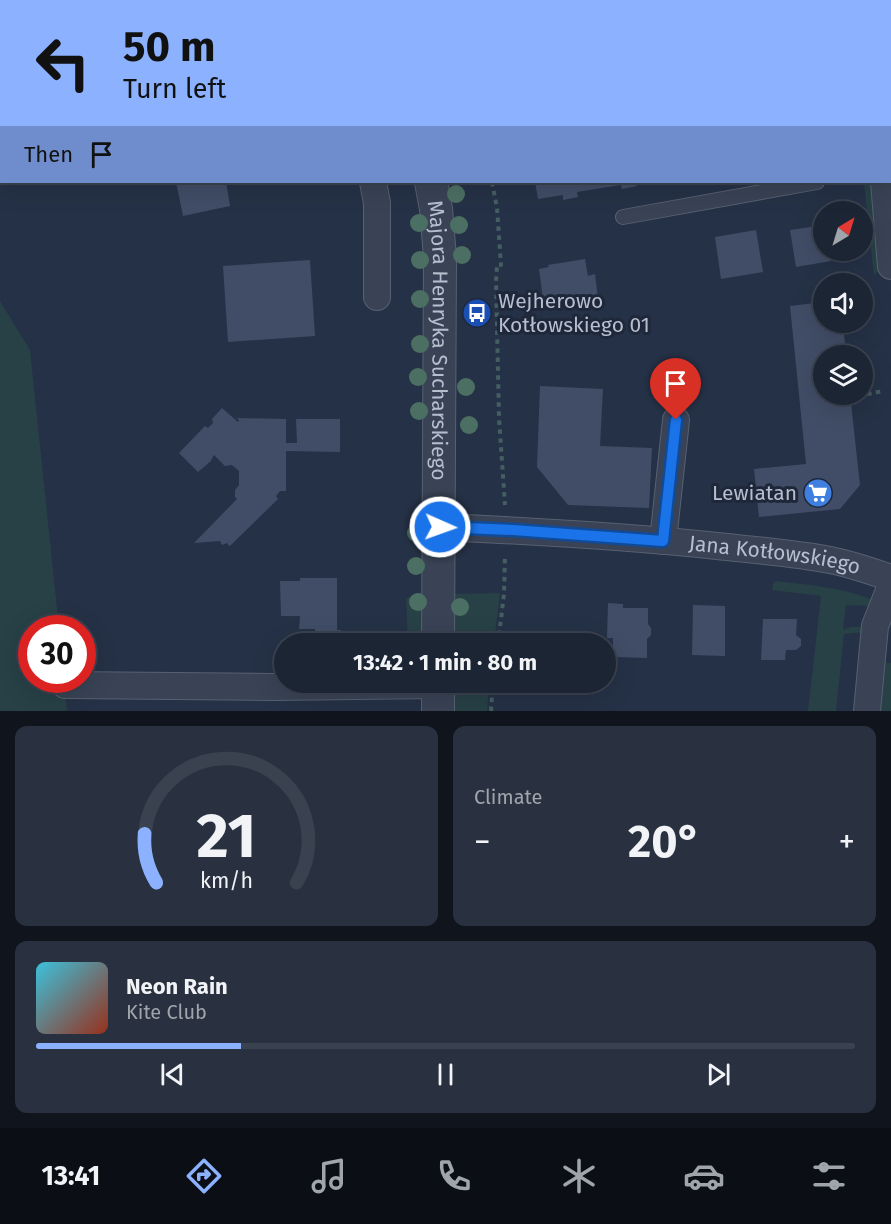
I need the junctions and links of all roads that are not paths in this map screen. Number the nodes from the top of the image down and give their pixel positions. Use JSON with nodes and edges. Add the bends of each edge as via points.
{"nodes":[{"id":1,"x":373,"y":183,"type":"edge"},
{"id":2,"x":430,"y":183,"type":"edge"},
{"id":3,"x":812,"y":183,"type":"edge"},
{"id":4,"x":884,"y":183,"type":"edge"},
{"id":5,"x":623,"y":217,"type":"dead end"},
{"id":6,"x":891,"y":266,"type":"edge"},
{"id":7,"x":377,"y":297,"type":"dead end"},
{"id":8,"x":676,"y":420,"type":"dead end"},
{"id":9,"x":440,"y":527,"type":"junction"},
{"id":10,"x":663,"y":541,"type":"junction"},
{"id":11,"x":891,"y":578,"type":"edge"},
{"id":12,"x":891,"y":585,"type":"edge"},
{"id":13,"x":438,"y":633,"type":"edge"},
{"id":14,"x":96,"y":685,"type":"edge"},
{"id":15,"x":274,"y":687,"type":"edge"},
{"id":16,"x":867,"y":711,"type":"edge"}],
"edges":[{"from":1,"to":7,"type":"street","via":[[377,203]]},
{"from":2,"to":9,"type":"street","name":"Majora Henryka Sucharskiego","via":[[440,257]]},
{"from":3,"to":5,"type":"lane"},
{"from":4,"to":6,"type":"street"},
{"from":8,"to":10,"type":"street"},
{"from":9,"to":10,"type":"street","name":"Jana Kotłowskiego"},
{"from":9,"to":13,"type":"street","name":"Majora Henryka Sucharskiego"},
{"from":10,"to":11,"type":"street","name":"Jana Kotłowskiego","via":[[816,557]]},
{"from":12,"to":16,"type":"street","via":[[875,626]]},
{"from":14,"to":15,"type":"street"}]}
